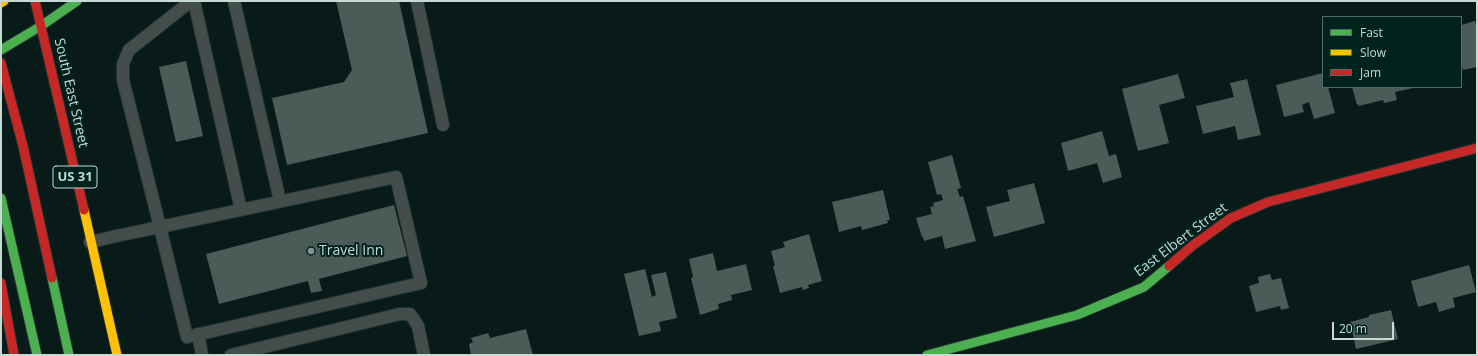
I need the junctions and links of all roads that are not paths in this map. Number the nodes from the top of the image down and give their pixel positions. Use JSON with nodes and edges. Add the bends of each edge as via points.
{"nodes":[{"id":1,"x":4,"y":1,"type":"edge"},
{"id":2,"x":35,"y":1,"type":"edge"},
{"id":3,"x":77,"y":1,"type":"edge"},
{"id":4,"x":193,"y":1,"type":"edge"},
{"id":5,"x":234,"y":1,"type":"edge"},
{"id":6,"x":417,"y":1,"type":"edge"},
{"id":7,"x":1,"y":4,"type":"edge"},
{"id":8,"x":41,"y":26,"type":"junction"},
{"id":9,"x":1,"y":50,"type":"edge"},
{"id":10,"x":1,"y":63,"type":"edge"},
{"id":11,"x":443,"y":125,"type":"dead end"},
{"id":12,"x":1477,"y":148,"type":"edge"},
{"id":13,"x":1,"y":198,"type":"edge"},
{"id":14,"x":280,"y":201,"type":"junction"},
{"id":15,"x":241,"y":210,"type":"junction"},
{"id":16,"x":160,"y":227,"type":"junction"},
{"id":17,"x":90,"y":242,"type":"junction"},
{"id":18,"x":1,"y":283,"type":"edge"},
{"id":19,"x":198,"y":334,"type":"junction"},
{"id":20,"x":14,"y":355,"type":"edge"},
{"id":21,"x":37,"y":355,"type":"edge"},
{"id":22,"x":69,"y":355,"type":"edge"},
{"id":23,"x":116,"y":355,"type":"edge"},
{"id":24,"x":202,"y":355,"type":"edge"},
{"id":25,"x":231,"y":355,"type":"edge"},
{"id":26,"x":424,"y":355,"type":"edge"},
{"id":27,"x":927,"y":355,"type":"edge"}],
"edges":[{"from":1,"to":7,"type":"main road"},
{"from":2,"to":8,"type":"main road","name":"South East Street","number":"US 31"},
{"from":3,"to":8,"type":"main road"},
{"from":4,"to":15,"type":"lane"},
{"from":4,"to":16,"type":"lane","via":[[129,50],[123,64],[123,80]]},
{"from":5,"to":14,"type":"lane"},
{"from":6,"to":11,"type":"lane"},
{"from":8,"to":9,"type":"main road"},
{"from":8,"to":17,"type":"main road","name":"South East Street","number":"US 31"},
{"from":10,"to":22,"type":"main road","number":"US 31"},
{"from":12,"to":27,"type":"main road","name":"East Elbert Street","via":[[1268,202],[1240,213],[1219,226],[1138,290],[1077,315]]},
{"from":13,"to":21,"type":"main road"},
{"from":14,"to":15,"type":"lane"},
{"from":14,"to":19,"type":"lane","via":[[396,177],[420,283]]},
{"from":15,"to":16,"type":"lane"},
{"from":16,"to":17,"type":"lane"},
{"from":16,"to":19,"type":"lane","via":[[187,337]]},
{"from":17,"to":23,"type":"main road","name":"South East Street","number":"US 31"},
{"from":18,"to":20,"type":"main road"},
{"from":19,"to":24,"type":"lane"},
{"from":25,"to":26,"type":"lane","via":[[400,314],[410,314],[418,326]]}]}
